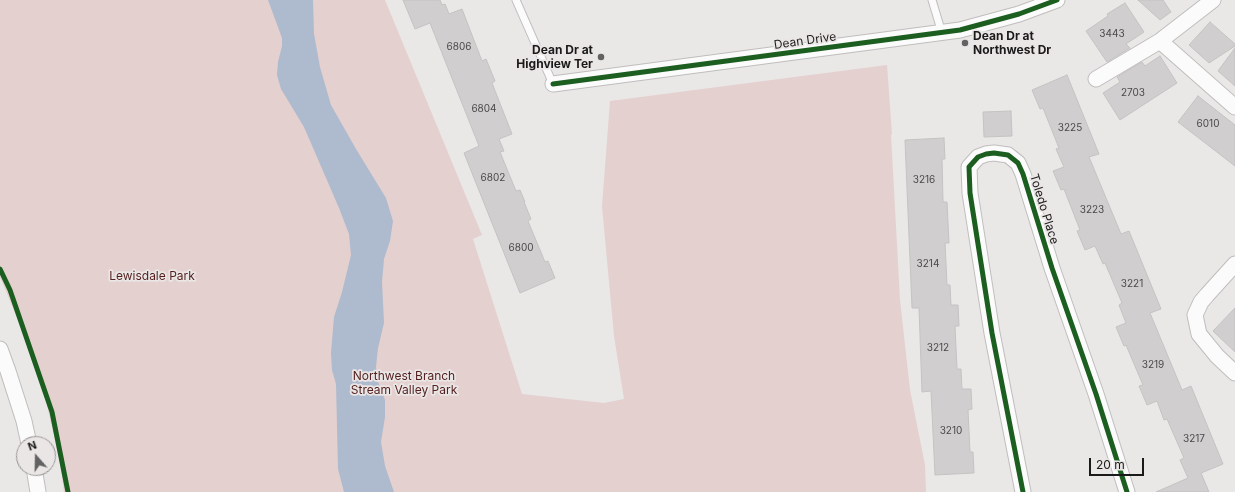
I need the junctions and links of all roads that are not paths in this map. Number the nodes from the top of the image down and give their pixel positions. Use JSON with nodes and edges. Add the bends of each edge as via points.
{"nodes":[{"id":1,"x":516,"y":0,"type":"edge"},
{"id":2,"x":932,"y":0,"type":"edge"},
{"id":3,"x":1056,"y":0,"type":"edge"},
{"id":4,"x":1213,"y":0,"type":"edge"},
{"id":5,"x":942,"y":33,"type":"junction"},
{"id":6,"x":1160,"y":41,"type":"junction"},
{"id":7,"x":1096,"y":79,"type":"dead end"},
{"id":8,"x":553,"y":84,"type":"joint"},
{"id":9,"x":1235,"y":107,"type":"edge"},
{"id":10,"x":1235,"y":264,"type":"edge"},
{"id":11,"x":0,"y":349,"type":"edge"},
{"id":12,"x":1235,"y":373,"type":"edge"},
{"id":13,"x":27,"y":436,"type":"edge"},
{"id":14,"x":35,"y":476,"type":"edge"},
{"id":15,"x":38,"y":492,"type":"edge"},
{"id":16,"x":1023,"y":492,"type":"edge"},
{"id":17,"x":1128,"y":492,"type":"edge"}],
"edges":[{"from":1,"to":8,"type":"lane"},
{"from":2,"to":5,"type":"lane"},
{"from":3,"to":5,"type":"street","name":"Dean Drive","via":[[1019,14]]},
{"from":4,"to":6,"type":"street"},
{"from":5,"to":8,"type":"street","name":"Dean Drive"},
{"from":6,"to":7,"type":"street"},
{"from":6,"to":9,"type":"street"},
{"from":10,"to":12,"type":"street","via":[[1201,302],[1195,315],[1199,334]]},
{"from":11,"to":13,"type":"street"},
{"from":14,"to":15,"type":"street"},
{"from":16,"to":17,"type":"street","name":"Toledo Place","via":[[992,334],[970,193],[969,167],[978,157],[994,153],[1008,155],[1018,163],[1023,174]]}]}
